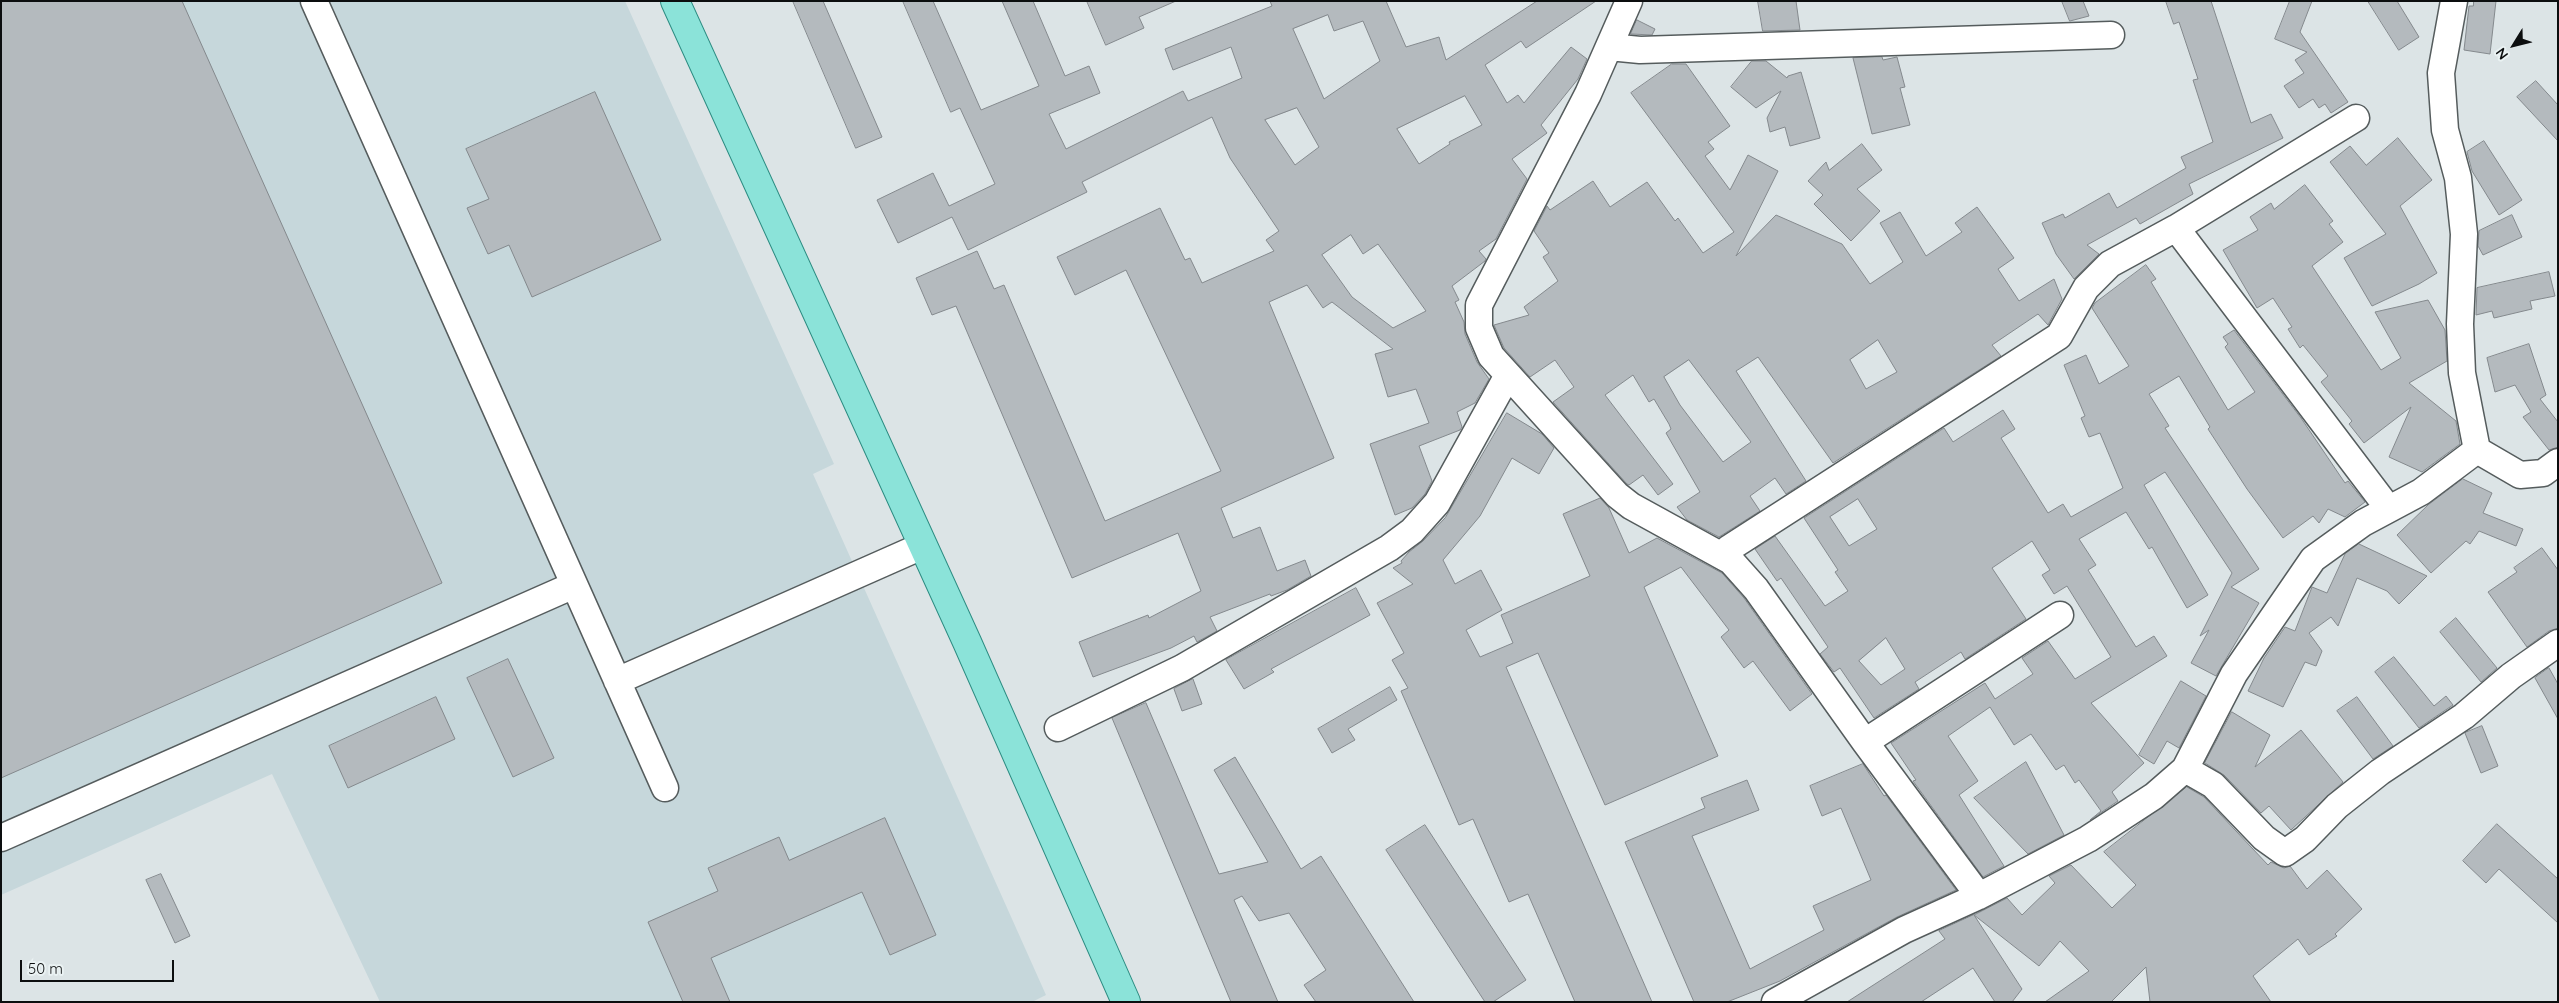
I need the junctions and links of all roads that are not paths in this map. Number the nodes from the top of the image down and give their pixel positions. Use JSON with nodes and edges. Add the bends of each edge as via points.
{"nodes":[{"id":1,"x":314,"y":1,"type":"edge"},
{"id":2,"x":675,"y":1,"type":"edge"},
{"id":3,"x":1629,"y":1,"type":"edge"},
{"id":4,"x":2454,"y":1,"type":"edge"},
{"id":5,"x":2111,"y":36,"type":"dead end"},
{"id":6,"x":1610,"y":47,"type":"junction"},
{"id":7,"x":2356,"y":118,"type":"dead end"},
{"id":8,"x":2176,"y":228,"type":"junction"},
{"id":9,"x":1508,"y":375,"type":"junction"},
{"id":10,"x":2477,"y":450,"type":"junction"},
{"id":11,"x":2558,"y":462,"type":"edge"},
{"id":12,"x":2388,"y":508,"type":"junction"},
{"id":13,"x":922,"y":546,"type":"junction"},
{"id":14,"x":1731,"y":562,"type":"junction"},
{"id":15,"x":574,"y":585,"type":"junction"},
{"id":16,"x":2060,"y":615,"type":"dead end"},
{"id":17,"x":2558,"y":643,"type":"edge"},
{"id":18,"x":617,"y":681,"type":"junction"},
{"id":19,"x":1058,"y":728,"type":"dead end"},
{"id":20,"x":1865,"y":742,"type":"junction"},
{"id":21,"x":2186,"y":769,"type":"junction"},
{"id":22,"x":665,"y":788,"type":"dead end"},
{"id":23,"x":1,"y":838,"type":"edge"},
{"id":24,"x":1979,"y":896,"type":"junction"},
{"id":25,"x":1126,"y":1002,"type":"edge"},
{"id":26,"x":1776,"y":1002,"type":"edge"}],
"edges":[{"from":1,"to":15,"type":"street"},
{"from":2,"to":13,"type":"main road"},
{"from":3,"to":6,"type":"street"},
{"from":4,"to":10,"type":"street","via":[[2441,73],[2445,130],[2458,178],[2464,234],[2460,324],[2462,373]]},
{"from":5,"to":6,"type":"street","via":[[1640,50]]},
{"from":6,"to":9,"type":"street","via":[[1479,304],[1479,328],[1491,356]]},
{"from":7,"to":8,"type":"street"},
{"from":8,"to":12,"type":"street"},
{"from":8,"to":14,"type":"street","via":[[2110,264],[2086,288],[2059,336],[1728,549]]},
{"from":9,"to":14,"type":"street","via":[[1617,495]]},
{"from":9,"to":19,"type":"street","via":[[1437,503],[1412,531],[1389,548],[1182,668]]},
{"from":10,"to":11,"type":"street","via":[[2520,475],[2543,473]]},
{"from":10,"to":12,"type":"street","via":[[2421,492]]},
{"from":12,"to":21,"type":"street","via":[[2313,560],[2234,674]]},
{"from":13,"to":18,"type":"street"},
{"from":13,"to":25,"type":"main road"},
{"from":14,"to":20,"type":"street","via":[[1756,589]]},
{"from":15,"to":18,"type":"street"},
{"from":15,"to":23,"type":"street"},
{"from":16,"to":20,"type":"street"},
{"from":17,"to":21,"type":"street","via":[[2511,676],[2464,716],[2380,772],[2336,806],[2305,839],[2285,853],[2264,838],[2212,785]]},
{"from":18,"to":22,"type":"street"},
{"from":20,"to":24,"type":"street"},
{"from":21,"to":24,"type":"street","via":[[2154,796],[2088,839]]},
{"from":24,"to":26,"type":"street","via":[[1904,930]]}]}
